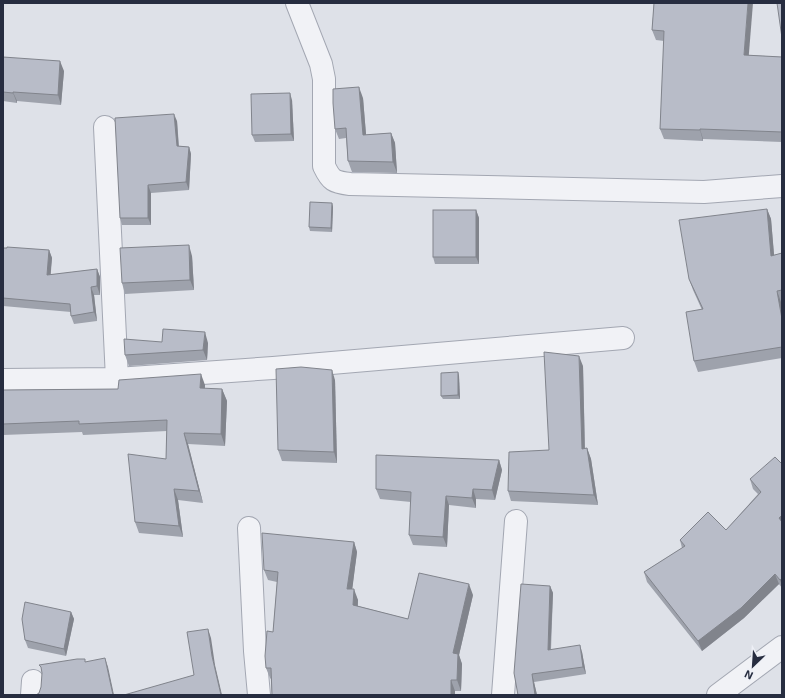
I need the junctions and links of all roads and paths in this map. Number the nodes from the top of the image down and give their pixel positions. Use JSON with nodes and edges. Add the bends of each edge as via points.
{"nodes":[{"id":1,"x":297,"y":3,"type":"edge"},
{"id":2,"x":105,"y":127,"type":"dead end"},
{"id":3,"x":782,"y":186,"type":"edge"},
{"id":4,"x":623,"y":338,"type":"dead end"},
{"id":5,"x":117,"y":379,"type":"junction"},
{"id":6,"x":3,"y":380,"type":"edge"},
{"id":7,"x":516,"y":521,"type":"dead end"},
{"id":8,"x":249,"y":528,"type":"dead end"},
{"id":9,"x":782,"y":647,"type":"edge"},
{"id":10,"x":259,"y":695,"type":"edge"},
{"id":11,"x":503,"y":695,"type":"edge"},
{"id":12,"x":718,"y":695,"type":"edge"}],
"edges":[{"from":1,"to":3,"type":"street","via":[[321,64],[324,79],[324,166],[329,177],[337,182],[704,192]]},
{"from":2,"to":5,"type":"street"},
{"from":4,"to":5,"type":"street"},
{"from":5,"to":6,"type":"street"},
{"from":7,"to":11,"type":"street"},
{"from":8,"to":10,"type":"street"},
{"from":9,"to":12,"type":"street"}]}
